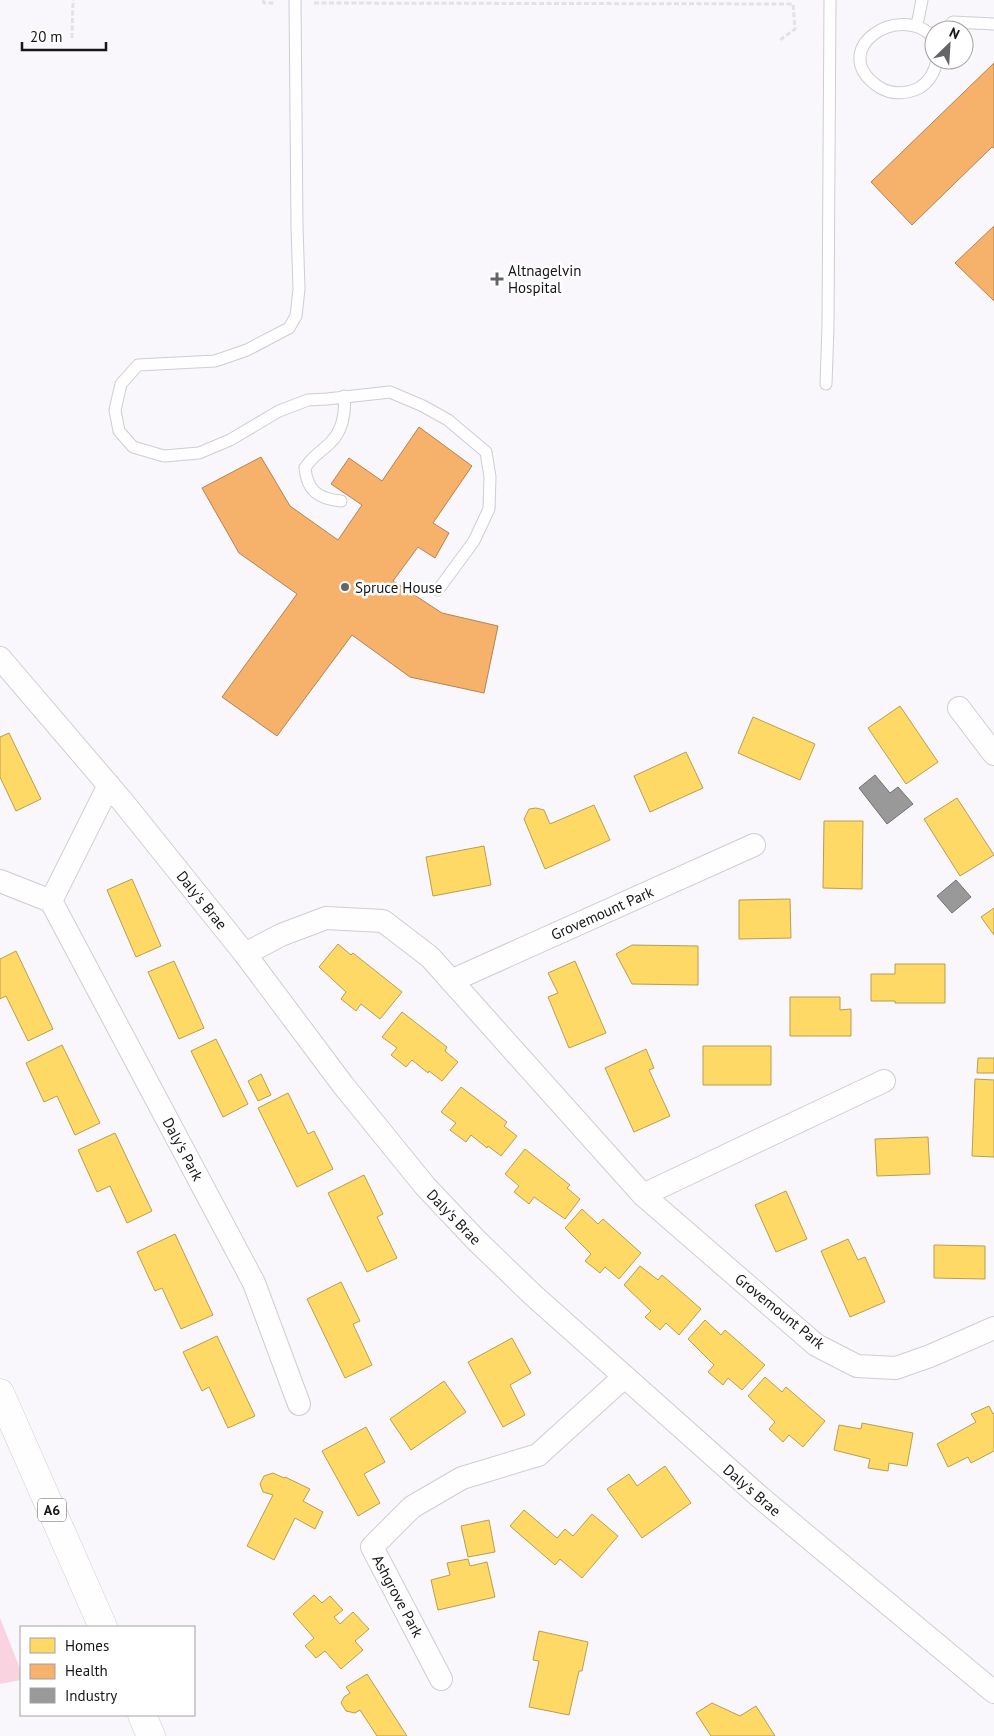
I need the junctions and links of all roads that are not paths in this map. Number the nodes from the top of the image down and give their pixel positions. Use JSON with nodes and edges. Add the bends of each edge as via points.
{"nodes":[{"id":1,"x":830,"y":0,"type":"edge"},
{"id":2,"x":922,"y":0,"type":"edge"},
{"id":3,"x":295,"y":2,"type":"edge"},
{"id":4,"x":918,"y":20,"type":"junction"},
{"id":5,"x":974,"y":23,"type":"edge"},
{"id":6,"x":994,"y":24,"type":"edge"},
{"id":7,"x":924,"y":25,"type":"edge"},
{"id":8,"x":934,"y":70,"type":"edge"},
{"id":9,"x":826,"y":384,"type":"dead end"},
{"id":10,"x":344,"y":396,"type":"junction"},
{"id":11,"x":341,"y":501,"type":"dead end"},
{"id":12,"x":438,"y":590,"type":"dead end"},
{"id":13,"x":0,"y":658,"type":"edge"},
{"id":14,"x":959,"y":708,"type":"dead end"},
{"id":15,"x":994,"y":754,"type":"edge"},
{"id":16,"x":109,"y":785,"type":"junction"},
{"id":17,"x":754,"y":845,"type":"dead end"},
{"id":18,"x":0,"y":881,"type":"edge"},
{"id":19,"x":51,"y":901,"type":"junction"},
{"id":20,"x":245,"y":954,"type":"junction"},
{"id":21,"x":451,"y":980,"type":"junction"},
{"id":22,"x":884,"y":1080,"type":"dead end"},
{"id":23,"x":643,"y":1195,"type":"junction"},
{"id":24,"x":994,"y":1328,"type":"edge"},
{"id":25,"x":624,"y":1377,"type":"junction"},
{"id":26,"x":0,"y":1393,"type":"edge"},
{"id":27,"x":299,"y":1404,"type":"dead end"},
{"id":28,"x":103,"y":1626,"type":"edge"},
{"id":29,"x":441,"y":1679,"type":"dead end"},
{"id":30,"x":994,"y":1692,"type":"edge"},
{"id":31,"x":142,"y":1716,"type":"edge"},
{"id":32,"x":151,"y":1736,"type":"edge"}],
"edges":[{"from":1,"to":9,"type":"lane"},
{"from":2,"to":4,"type":"lane"},
{"from":3,"to":10,"type":"lane","via":[[299,289],[296,316],[289,328],[247,350],[215,361],[138,365],[121,384],[115,410],[119,431],[133,447],[164,456],[199,453],[230,440],[279,411],[308,400]]},
{"from":4,"to":7,"type":"lane"},
{"from":4,"to":8,"type":"lane","via":[[894,15],[882,19],[865,36],[860,60],[871,82],[894,93],[920,87]]},
{"from":5,"to":6,"type":"lane"},
{"from":10,"to":11,"type":"lane","via":[[346,407],[339,431],[305,468],[308,485],[316,494]]},
{"from":10,"to":12,"type":"lane","via":[[390,392],[448,420],[486,452],[490,478],[489,509],[474,542]]},
{"from":13,"to":16,"type":"street","name":"Daly's Brae"},
{"from":14,"to":15,"type":"street"},
{"from":16,"to":19,"type":"street"},
{"from":16,"to":20,"type":"street","name":"Daly's Brae"},
{"from":17,"to":21,"type":"street","name":"Grovemount Park"},
{"from":18,"to":19,"type":"street"},
{"from":19,"to":27,"type":"street","name":"Daly's Park","via":[[254,1284]]},
{"from":20,"to":21,"type":"street","name":"Grovemount Park","via":[[281,935],[326,918],[383,921],[430,957]]},
{"from":20,"to":25,"type":"street","name":"Daly's Brae","via":[[343,1085],[425,1186],[533,1295]]},
{"from":21,"to":23,"type":"street","name":"Grovemount Park"},
{"from":22,"to":23,"type":"street"},
{"from":23,"to":24,"type":"street","name":"Grovemount Park","via":[[816,1345],[857,1366],[896,1368]]},
{"from":25,"to":29,"type":"street","name":"Ashgrove Park","via":[[538,1455],[462,1478],[412,1507],[372,1547]]},
{"from":25,"to":30,"type":"street","name":"Daly's Brae","via":[[761,1498]]},
{"from":26,"to":28,"type":"highway","number":"A6"},
{"from":31,"to":32,"type":"highway"}]}
